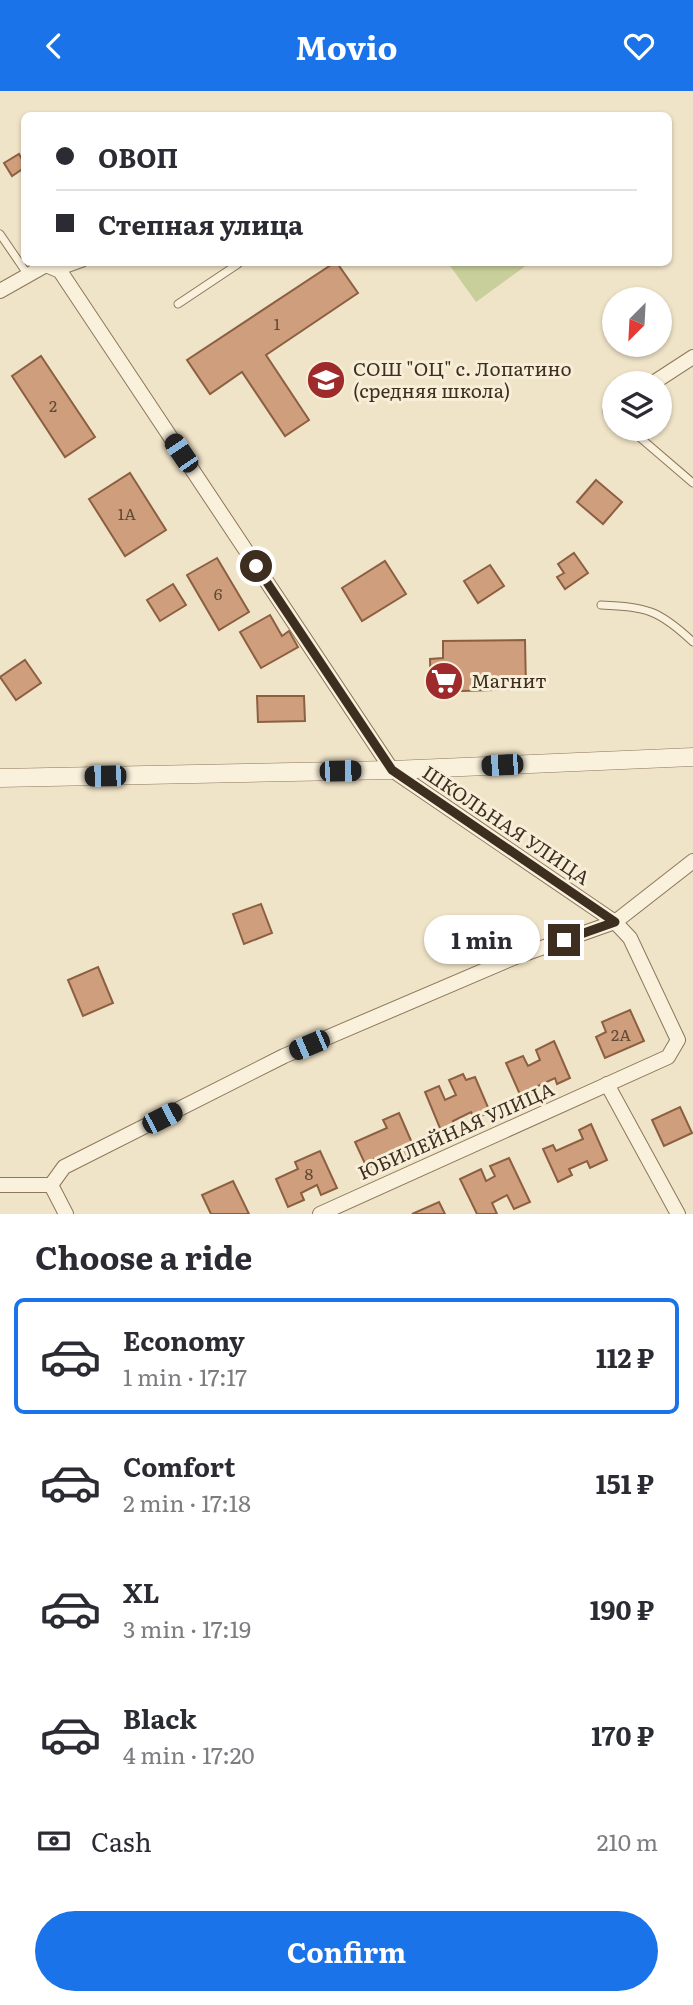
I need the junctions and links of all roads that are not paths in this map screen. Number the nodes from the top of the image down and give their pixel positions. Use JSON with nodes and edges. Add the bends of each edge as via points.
{"nodes":[{"id":1,"x":0,"y":234,"type":"edge"},
{"id":2,"x":21,"y":265,"type":"edge"},
{"id":3,"x":22,"y":266,"type":"edge"},
{"id":4,"x":44,"y":266,"type":"edge"},
{"id":5,"x":48,"y":266,"type":"edge"},
{"id":6,"x":74,"y":266,"type":"edge"},
{"id":7,"x":234,"y":266,"type":"edge"},
{"id":8,"x":60,"y":271,"type":"junction"},
{"id":9,"x":28,"y":275,"type":"junction"},
{"id":10,"x":0,"y":291,"type":"edge"},
{"id":11,"x":178,"y":304,"type":"dead end"},
{"id":12,"x":693,"y":357,"type":"edge"},
{"id":13,"x":671,"y":371,"type":"edge"},
{"id":14,"x":644,"y":441,"type":"edge"},
{"id":15,"x":693,"y":483,"type":"edge"},
{"id":16,"x":601,"y":605,"type":"dead end"},
{"id":17,"x":693,"y":642,"type":"edge"},
{"id":18,"x":693,"y":757,"type":"edge"},
{"id":19,"x":392,"y":770,"type":"junction"},
{"id":20,"x":0,"y":778,"type":"edge"},
{"id":21,"x":693,"y":861,"type":"edge"},
{"id":22,"x":615,"y":922,"type":"junction"},
{"id":23,"x":607,"y":1084,"type":"junction"},
{"id":24,"x":0,"y":1185,"type":"edge"},
{"id":25,"x":51,"y":1185,"type":"junction"},
{"id":26,"x":66,"y":1214,"type":"edge"},
{"id":27,"x":320,"y":1214,"type":"edge"},
{"id":28,"x":678,"y":1214,"type":"edge"}],
"edges":[{"from":1,"to":2,"type":"lane"},
{"from":3,"to":9,"type":"lane"},
{"from":4,"to":9,"type":"street"},
{"from":5,"to":8,"type":"street"},
{"from":6,"to":8,"type":"lane"},
{"from":7,"to":11,"type":"lane"},
{"from":8,"to":19,"type":"street","name":"ШКОЛЬНАЯ УЛИЦА"},
{"from":9,"to":10,"type":"street"},
{"from":12,"to":13,"type":"street"},
{"from":14,"to":15,"type":"lane"},
{"from":16,"to":17,"type":"lane","via":[[656,612]]},
{"from":18,"to":19,"type":"street"},
{"from":19,"to":20,"type":"street"},
{"from":19,"to":22,"type":"street","name":"ШКОЛЬНАЯ УЛИЦА"},
{"from":21,"to":22,"type":"street"},
{"from":22,"to":23,"type":"street","name":"ШКОЛЬНАЯ УЛИЦА","via":[[630,939],[678,1040],[668,1057]]},
{"from":22,"to":25,"type":"street","via":[[513,958],[284,1056],[64,1167]]},
{"from":23,"to":27,"type":"street","name":"ЮБИЛЕЙНАЯ УЛИЦА"},
{"from":23,"to":28,"type":"street"},
{"from":24,"to":25,"type":"street"},
{"from":25,"to":26,"type":"street"}]}
